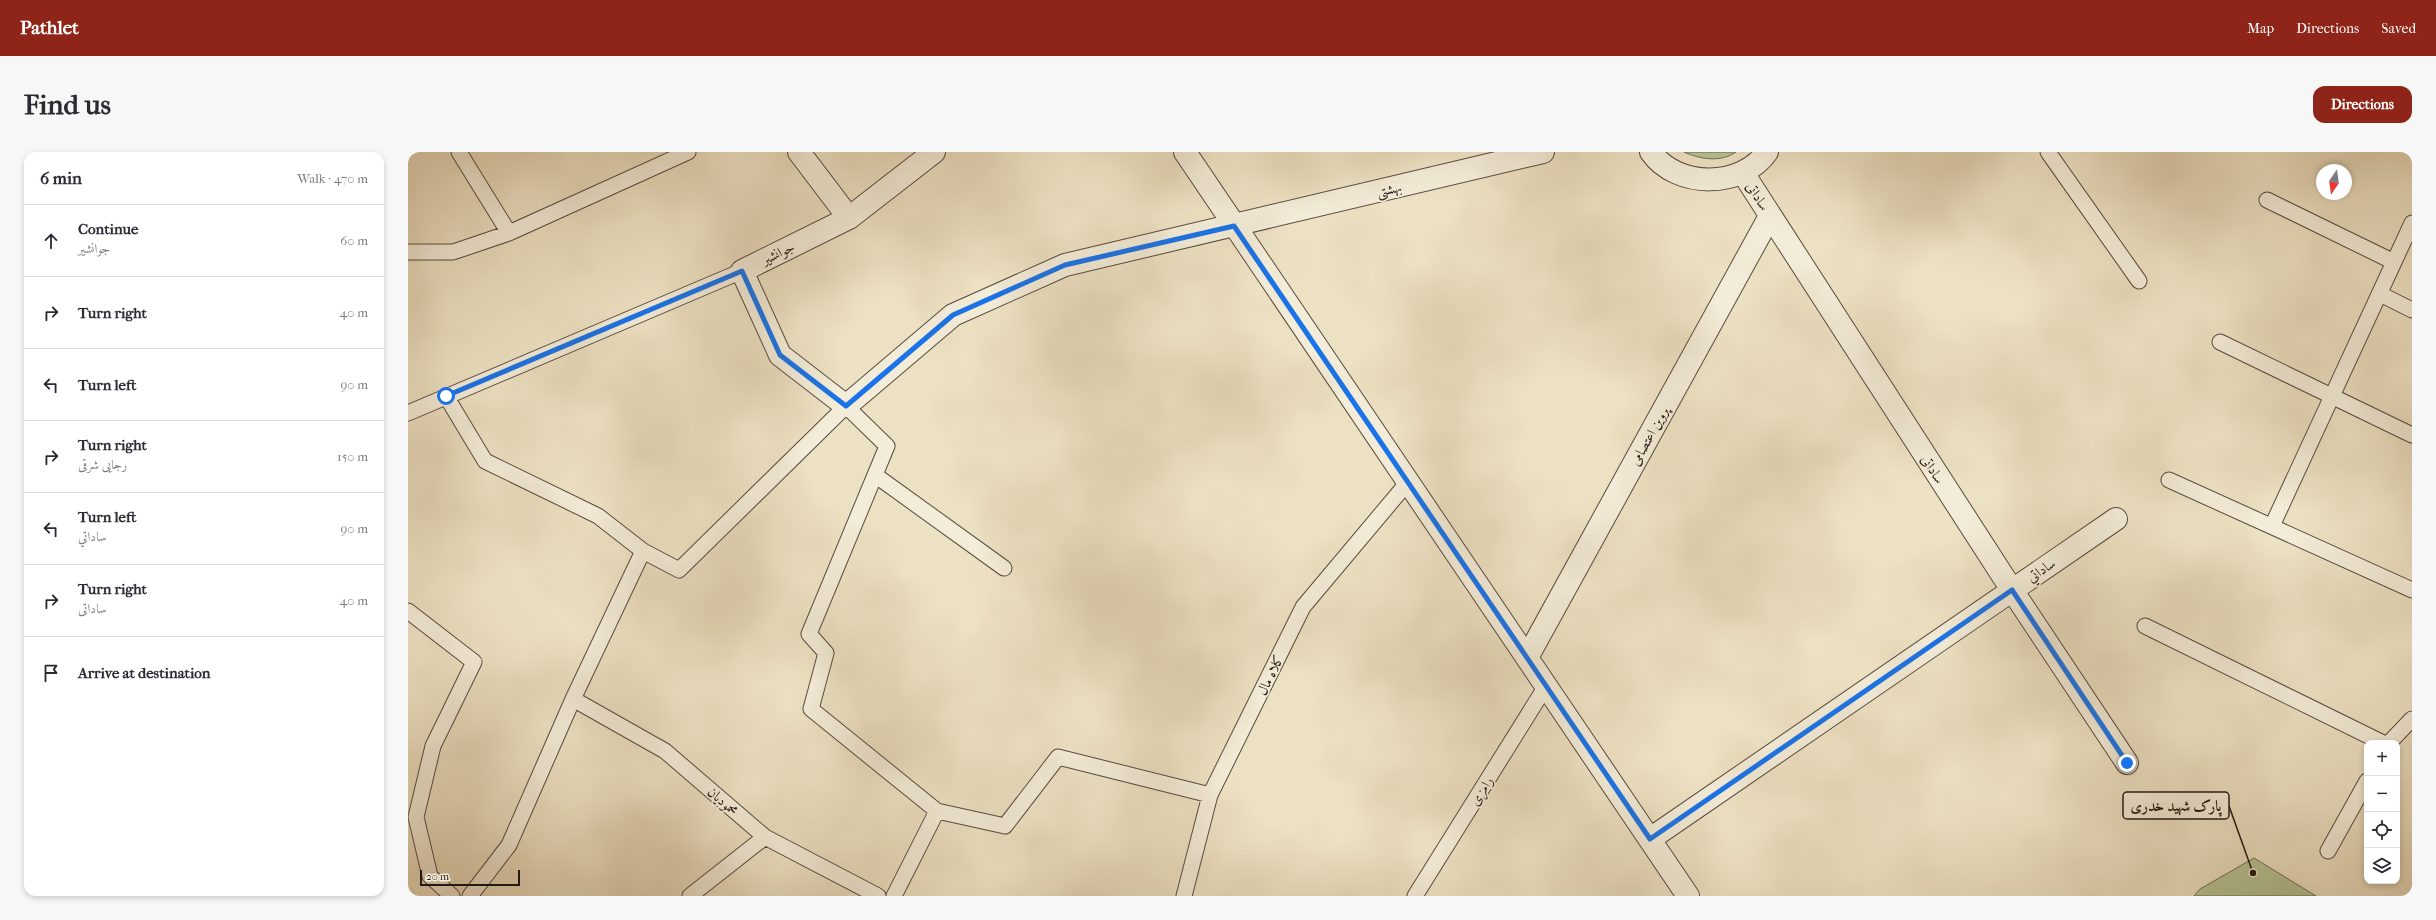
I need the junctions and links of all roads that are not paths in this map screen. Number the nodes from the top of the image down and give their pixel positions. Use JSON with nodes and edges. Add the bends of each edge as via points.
{"nodes":[{"id":1,"x":459,"y":152,"type":"edge"},
{"id":2,"x":688,"y":152,"type":"edge"},
{"id":3,"x":799,"y":152,"type":"edge"},
{"id":4,"x":934,"y":152,"type":"edge"},
{"id":5,"x":1185,"y":152,"type":"edge"},
{"id":6,"x":1543,"y":152,"type":"edge"},
{"id":7,"x":1651,"y":152,"type":"edge"},
{"id":8,"x":1767,"y":152,"type":"edge"},
{"id":9,"x":2048,"y":152,"type":"edge"},
{"id":10,"x":1742,"y":173,"type":"junction"},
{"id":11,"x":2267,"y":200,"type":"dead end"},
{"id":12,"x":1770,"y":216,"type":"junction"},
{"id":13,"x":849,"y":218,"type":"junction"},
{"id":14,"x":2412,"y":224,"type":"edge"},
{"id":15,"x":1234,"y":226,"type":"junction"},
{"id":16,"x":510,"y":233,"type":"junction"},
{"id":17,"x":408,"y":252,"type":"edge"},
{"id":18,"x":2394,"y":262,"type":"junction"},
{"id":19,"x":742,"y":271,"type":"junction"},
{"id":20,"x":2139,"y":281,"type":"dead end"},
{"id":21,"x":2380,"y":294,"type":"junction"},
{"id":22,"x":2412,"y":310,"type":"edge"},
{"id":23,"x":2220,"y":342,"type":"dead end"},
{"id":24,"x":446,"y":396,"type":"junction"},
{"id":25,"x":2332,"y":396,"type":"junction"},
{"id":26,"x":846,"y":406,"type":"junction"},
{"id":27,"x":408,"y":413,"type":"edge"},
{"id":28,"x":2412,"y":436,"type":"edge"},
{"id":29,"x":876,"y":474,"type":"junction"},
{"id":30,"x":2169,"y":480,"type":"dead end"},
{"id":31,"x":1408,"y":482,"type":"junction"},
{"id":32,"x":2116,"y":519,"type":"dead end"},
{"id":33,"x":2272,"y":526,"type":"junction"},
{"id":34,"x":643,"y":551,"type":"junction"},
{"id":35,"x":1004,"y":568,"type":"dead end"},
{"id":36,"x":2012,"y":590,"type":"junction"},
{"id":37,"x":2412,"y":590,"type":"edge"},
{"id":38,"x":408,"y":611,"type":"edge"},
{"id":39,"x":2145,"y":626,"type":"dead end"},
{"id":40,"x":1528,"y":656,"type":"junction"},
{"id":41,"x":1546,"y":686,"type":"junction"},
{"id":42,"x":573,"y":699,"type":"junction"},
{"id":43,"x":2412,"y":719,"type":"edge"},
{"id":44,"x":2377,"y":740,"type":"edge"},
{"id":45,"x":2392,"y":740,"type":"edge"},
{"id":46,"x":2127,"y":763,"type":"dead end"},
{"id":47,"x":2364,"y":787,"type":"edge"},
{"id":48,"x":1210,"y":794,"type":"junction"},
{"id":49,"x":937,"y":811,"type":"junction"},
{"id":50,"x":765,"y":837,"type":"junction"},
{"id":51,"x":1650,"y":839,"type":"junction"},
{"id":52,"x":2328,"y":851,"type":"dead end"},
{"id":53,"x":452,"y":896,"type":"edge"},
{"id":54,"x":470,"y":896,"type":"edge"},
{"id":55,"x":690,"y":896,"type":"edge"},
{"id":56,"x":878,"y":896,"type":"edge"},
{"id":57,"x":894,"y":896,"type":"edge"},
{"id":58,"x":1184,"y":896,"type":"edge"},
{"id":59,"x":1415,"y":896,"type":"edge"},
{"id":60,"x":1688,"y":896,"type":"edge"}],
"edges":[{"from":1,"to":16,"type":"lane"},
{"from":2,"to":16,"type":"lane"},
{"from":3,"to":13,"type":"street"},
{"from":4,"to":13,"type":"street","name":"جوانشیر"},
{"from":5,"to":15,"type":"street"},
{"from":6,"to":15,"type":"street","name":"بهشتی"},
{"from":7,"to":10,"type":"street","via":[[1671,170],[1695,179],[1719,180]]},
{"from":8,"to":10,"type":"street","via":[[1763,158]]},
{"from":9,"to":20,"type":"lane"},
{"from":10,"to":12,"type":"street","name":"ساداتی"},
{"from":11,"to":18,"type":"lane"},
{"from":12,"to":36,"type":"street","name":"ساداتی"},
{"from":12,"to":40,"type":"street","name":"پروین اعتصامی"},
{"from":13,"to":19,"type":"street","name":"جوانشیر"},
{"from":14,"to":18,"type":"lane"},
{"from":15,"to":26,"type":"street","name":"بهشتی","via":[[1065,265],[953,315]]},
{"from":15,"to":31,"type":"street"},
{"from":16,"to":17,"type":"lane","via":[[453,252]]},
{"from":18,"to":21,"type":"lane"},
{"from":19,"to":24,"type":"lane","name":"جوانشیر"},
{"from":19,"to":26,"type":"street","via":[[780,355]]},
{"from":21,"to":22,"type":"lane"},
{"from":21,"to":25,"type":"lane"},
{"from":23,"to":25,"type":"lane"},
{"from":24,"to":27,"type":"lane","name":"جوانشیر"},
{"from":24,"to":34,"type":"lane","via":[[486,461],[598,516]]},
{"from":25,"to":28,"type":"lane"},
{"from":25,"to":33,"type":"lane"},
{"from":26,"to":29,"type":"lane","via":[[887,446]]},
{"from":26,"to":34,"type":"lane","via":[[679,570]]},
{"from":29,"to":35,"type":"lane"},
{"from":29,"to":49,"type":"lane","via":[[809,634],[826,653],[811,709]]},
{"from":30,"to":33,"type":"lane"},
{"from":31,"to":40,"type":"street"},
{"from":31,"to":48,"type":"lane","name":"کلاه مال","via":[[1303,607]]},
{"from":32,"to":36,"type":"street","name":"ساداتي"},
{"from":33,"to":37,"type":"lane"},
{"from":34,"to":42,"type":"lane"},
{"from":36,"to":46,"type":"street","name":"ساداتی"},
{"from":36,"to":51,"type":"street","name":"ساداتي"},
{"from":38,"to":53,"type":"lane","via":[[474,662],[433,746],[416,817],[430,876]]},
{"from":39,"to":44,"type":"lane"},
{"from":40,"to":41,"type":"street"},
{"from":41,"to":51,"type":"street"},
{"from":41,"to":59,"type":"lane","name":"رامزی"},
{"from":42,"to":50,"type":"lane","name":"محمودیان","via":[[665,751]]},
{"from":42,"to":54,"type":"lane","via":[[509,845]]},
{"from":43,"to":45,"type":"lane"},
{"from":47,"to":52,"type":"lane"},
{"from":48,"to":49,"type":"lane","via":[[1058,757],[1005,826]]},
{"from":48,"to":58,"type":"lane","name":"کلاه مال"},
{"from":49,"to":57,"type":"lane"},
{"from":50,"to":55,"type":"lane"},
{"from":50,"to":56,"type":"lane","name":"محمودیان"},
{"from":51,"to":60,"type":"street"}]}
